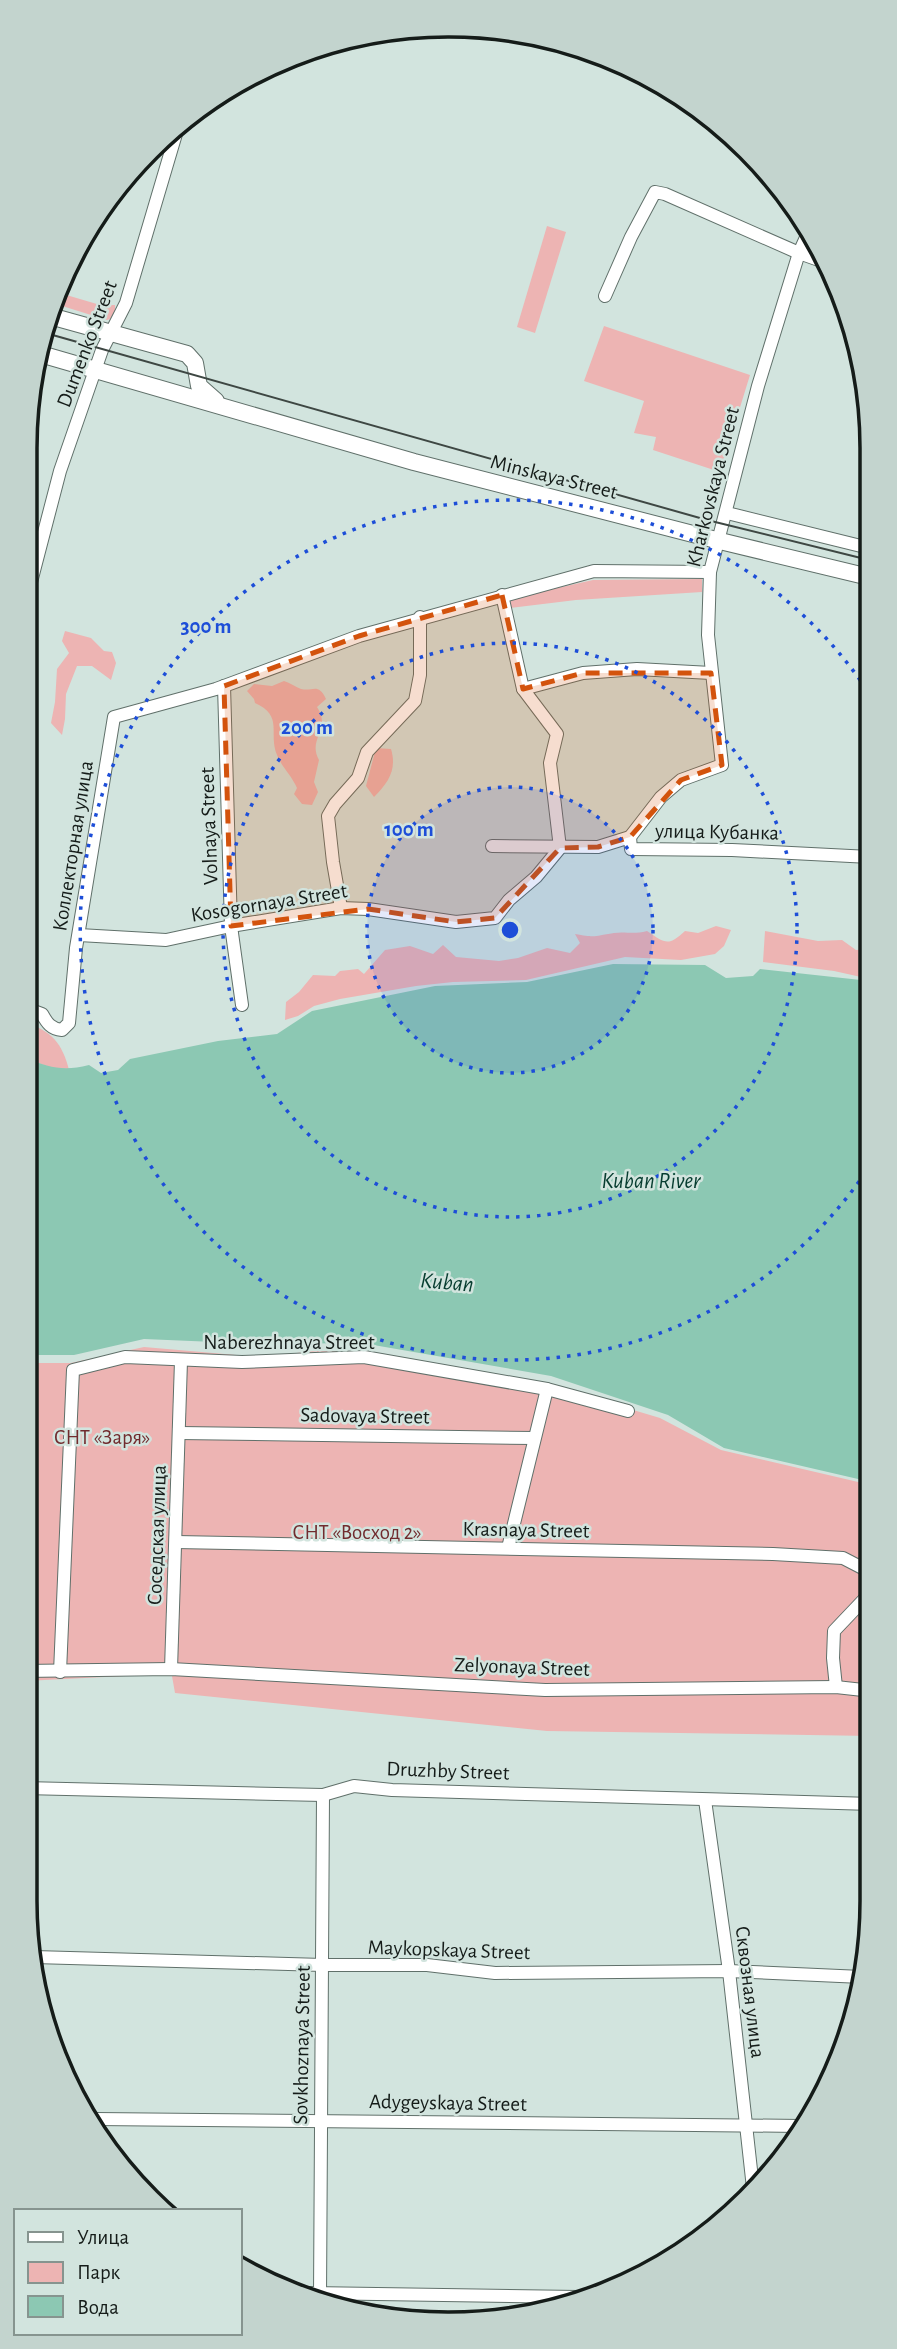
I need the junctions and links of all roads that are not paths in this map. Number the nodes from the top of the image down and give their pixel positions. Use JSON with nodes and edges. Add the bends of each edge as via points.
{"nodes":[{"id":1,"x":174,"y":142,"type":"edge"},
{"id":2,"x":804,"y":242,"type":"edge"},
{"id":3,"x":799,"y":253,"type":"junction"},
{"id":4,"x":814,"y":258,"type":"edge"},
{"id":5,"x":605,"y":296,"type":"dead end"},
{"id":6,"x":58,"y":318,"type":"edge"},
{"id":7,"x":111,"y":333,"type":"junction"},
{"id":8,"x":48,"y":356,"type":"edge"},
{"id":9,"x":96,"y":370,"type":"junction"},
{"id":10,"x":198,"y":377,"type":"junction"},
{"id":11,"x":155,"y":386,"type":"junction"},
{"id":12,"x":231,"y":409,"type":"junction"},
{"id":13,"x":727,"y":513,"type":"junction"},
{"id":14,"x":720,"y":541,"type":"junction"},
{"id":15,"x":860,"y":546,"type":"edge"},
{"id":16,"x":37,"y":561,"type":"edge"},
{"id":17,"x":710,"y":572,"type":"junction"},
{"id":18,"x":860,"y":575,"type":"edge"},
{"id":19,"x":502,"y":595,"type":"junction"},
{"id":20,"x":420,"y":617,"type":"junction"},
{"id":21,"x":711,"y":673,"type":"junction"},
{"id":22,"x":224,"y":686,"type":"junction"},
{"id":23,"x":523,"y":689,"type":"junction"},
{"id":24,"x":630,"y":838,"type":"junction"},
{"id":25,"x":492,"y":846,"type":"dead end"},
{"id":26,"x":561,"y":848,"type":"junction"},
{"id":27,"x":860,"y":856,"type":"edge"},
{"id":28,"x":341,"y":908,"type":"junction"},
{"id":29,"x":231,"y":926,"type":"junction"},
{"id":30,"x":79,"y":935,"type":"junction"},
{"id":31,"x":242,"y":1005,"type":"dead end"},
{"id":32,"x":37,"y":1012,"type":"edge"},
{"id":33,"x":181,"y":1361,"type":"junction"},
{"id":34,"x":547,"y":1389,"type":"junction"},
{"id":35,"x":628,"y":1411,"type":"dead end"},
{"id":36,"x":180,"y":1433,"type":"junction"},
{"id":37,"x":534,"y":1438,"type":"junction"},
{"id":38,"x":176,"y":1542,"type":"junction"},
{"id":39,"x":508,"y":1548,"type":"junction"},
{"id":40,"x":860,"y":1567,"type":"edge"},
{"id":41,"x":860,"y":1604,"type":"edge"},
{"id":42,"x":171,"y":1669,"type":"junction"},
{"id":43,"x":37,"y":1671,"type":"edge"},
{"id":44,"x":60,"y":1672,"type":"junction"},
{"id":45,"x":836,"y":1687,"type":"junction"},
{"id":46,"x":860,"y":1690,"type":"edge"},
{"id":47,"x":37,"y":1788,"type":"edge"},
{"id":48,"x":323,"y":1795,"type":"junction"},
{"id":49,"x":705,"y":1800,"type":"junction"},
{"id":50,"x":860,"y":1804,"type":"edge"},
{"id":51,"x":41,"y":1957,"type":"edge"},
{"id":52,"x":323,"y":1965,"type":"junction"},
{"id":53,"x":729,"y":1971,"type":"junction"},
{"id":54,"x":853,"y":1977,"type":"edge"},
{"id":55,"x":100,"y":2119,"type":"edge"},
{"id":56,"x":321,"y":2120,"type":"junction"},
{"id":57,"x":747,"y":2126,"type":"junction"},
{"id":58,"x":793,"y":2126,"type":"edge"},
{"id":59,"x":752,"y":2179,"type":"edge"},
{"id":60,"x":316,"y":2290,"type":"edge"},
{"id":61,"x":330,"y":2294,"type":"edge"},
{"id":62,"x":559,"y":2297,"type":"edge"}],
"edges":[{"from":1,"to":7,"type":"street","name":"Dumenko Street","via":[[133,281]]},
{"from":2,"to":3,"type":"street","name":"Kharkovskaya Street"},
{"from":3,"to":4,"type":"street"},
{"from":3,"to":5,"type":"street","via":[[656,192]]},
{"from":3,"to":13,"type":"street","name":"Kharkovskaya Street","via":[[758,386]]},
{"from":6,"to":7,"type":"main road"},
{"from":7,"to":9,"type":"street","name":"Dumenko Street"},
{"from":7,"to":10,"type":"main road","via":[[187,354]]},
{"from":8,"to":9,"type":"main road","name":"Minskaya Street"},
{"from":9,"to":11,"type":"main road","name":"Minskaya Street"},
{"from":9,"to":16,"type":"street","name":"Dumenko Street","via":[[61,471]]},
{"from":10,"to":11,"type":"main road","via":[[185,387]]},
{"from":10,"to":12,"type":"main road","via":[[202,391]]},
{"from":11,"to":12,"type":"main road","name":"Minskaya Street"},
{"from":12,"to":14,"type":"main road","name":"Minskaya Street","via":[[414,463]]},
{"from":13,"to":14,"type":"street","name":"Kharkovskaya Street"},
{"from":13,"to":15,"type":"street"},
{"from":14,"to":17,"type":"street","name":"Kharkovskaya Street"},
{"from":14,"to":18,"type":"main road","name":"Minskaya Street"},
{"from":17,"to":19,"type":"street","via":[[594,571]]},
{"from":17,"to":21,"type":"street","name":"Kharkovskaya Street"},
{"from":19,"to":20,"type":"street"},
{"from":19,"to":23,"type":"street"},
{"from":20,"to":22,"type":"street"},
{"from":20,"to":28,"type":"street","via":[[415,701],[367,752],[358,778],[328,816]]},
{"from":21,"to":23,"type":"street","via":[[637,669],[583,673]]},
{"from":21,"to":24,"type":"street","name":"Kharkovskaya Street","via":[[722,765],[681,780],[661,797]]},
{"from":22,"to":29,"type":"street","name":"Volnaya Street"},
{"from":22,"to":30,"type":"street","name":"Коллекторная улица","via":[[114,717]]},
{"from":23,"to":26,"type":"street","via":[[557,734],[550,763]]},
{"from":24,"to":26,"type":"street","name":"улица Кубанка","via":[[598,847]]},
{"from":24,"to":27,"type":"street","name":"улица Кубанка","via":[[631,849]]},
{"from":25,"to":26,"type":"street","name":"улица Кубанка"},
{"from":26,"to":28,"type":"street","name":"Kosogornaya Street","via":[[495,918],[456,922]]},
{"from":28,"to":29,"type":"street","name":"Kosogornaya Street"},
{"from":29,"to":30,"type":"street","name":"Kosogornaya Street","via":[[166,940]]},
{"from":29,"to":31,"type":"street","name":"Volnaya Street"},
{"from":30,"to":32,"type":"street","name":"Коллекторная улица","via":[[69,1023],[57,1030]]},
{"from":33,"to":34,"type":"street","name":"Naberezhnaya Street","via":[[364,1357]]},
{"from":33,"to":36,"type":"street","name":"Соседская улица"},
{"from":33,"to":44,"type":"street","name":"Naberezhnaya Street","via":[[125,1357],[73,1370]]},
{"from":34,"to":35,"type":"street","name":"Naberezhnaya Street"},
{"from":34,"to":37,"type":"street"},
{"from":36,"to":37,"type":"street","name":"Sadovaya Street"},
{"from":36,"to":38,"type":"street","name":"Соседская улица"},
{"from":37,"to":39,"type":"street"},
{"from":38,"to":39,"type":"street","name":"Krasnaya Street"},
{"from":38,"to":42,"type":"street","name":"Соседская улица"},
{"from":39,"to":40,"type":"street","name":"Krasnaya Street","via":[[773,1554],[843,1558]]},
{"from":41,"to":45,"type":"street","via":[[834,1631]]},
{"from":42,"to":44,"type":"street","name":"Zelyonaya Street"},
{"from":42,"to":45,"type":"street","name":"Zelyonaya Street","via":[[545,1690]]},
{"from":43,"to":44,"type":"street","name":"Zelyonaya Street"},
{"from":45,"to":46,"type":"street","name":"Zelyonaya Street"},
{"from":47,"to":48,"type":"street","name":"Druzhby Street"},
{"from":48,"to":49,"type":"street","name":"Druzhby Street","via":[[355,1786]]},
{"from":48,"to":52,"type":"street","name":"Sovkhoznaya Street"},
{"from":49,"to":50,"type":"street","name":"Druzhby Street"},
{"from":49,"to":53,"type":"street","name":"Сквозная улица"},
{"from":51,"to":52,"type":"street","name":"Maykopskaya Street"},
{"from":52,"to":53,"type":"street","name":"Maykopskaya Street","via":[[427,1965],[495,1973]]},
{"from":52,"to":56,"type":"street","name":"Sovkhoznaya Street"},
{"from":53,"to":54,"type":"street","name":"Maykopskaya Street"},
{"from":53,"to":57,"type":"street","name":"Сквозная улица"},
{"from":55,"to":56,"type":"street","name":"Adygeyskaya Street"},
{"from":56,"to":57,"type":"street","name":"Adygeyskaya Street"},
{"from":56,"to":60,"type":"street","name":"Sovkhoznaya Street"},
{"from":57,"to":58,"type":"street","name":"Adygeyskaya Street"},
{"from":57,"to":59,"type":"street","name":"Сквозная улица"},
{"from":61,"to":62,"type":"street"}]}
